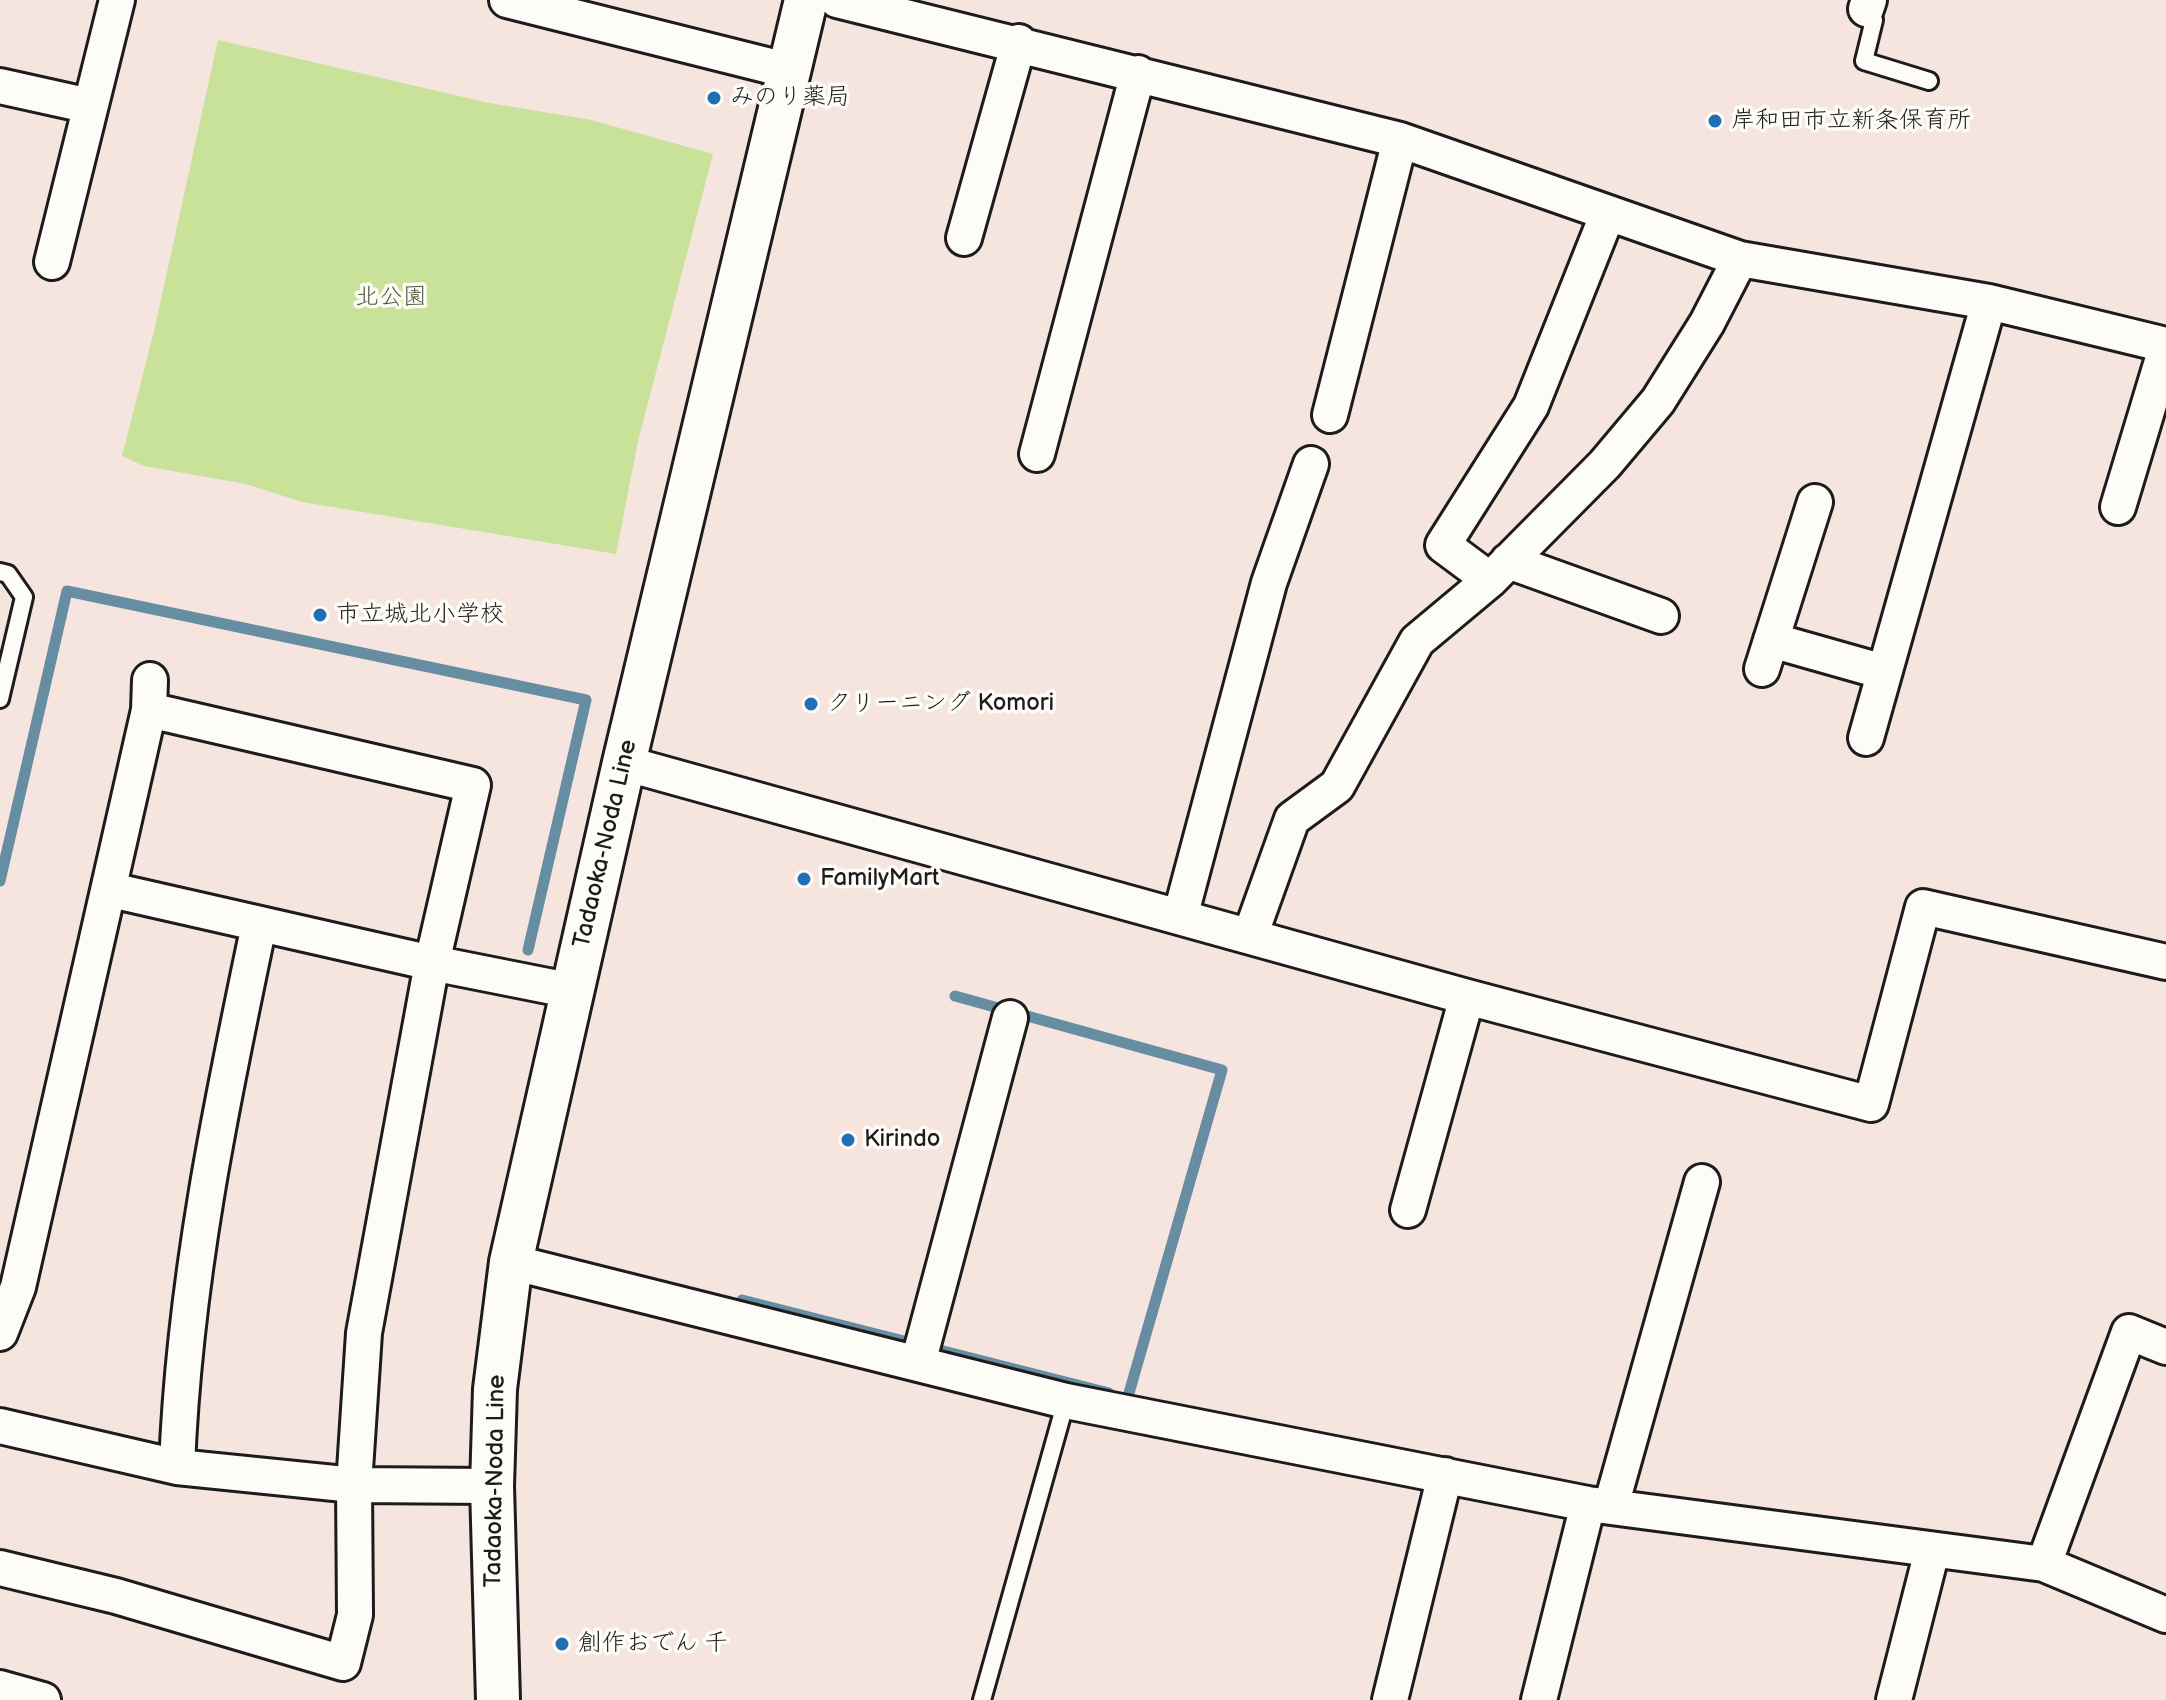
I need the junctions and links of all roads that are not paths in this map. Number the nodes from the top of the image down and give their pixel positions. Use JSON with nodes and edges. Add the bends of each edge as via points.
{"nodes":[{"id":1,"x":117,"y":0,"type":"edge"},
{"id":2,"x":507,"y":0,"type":"edge"},
{"id":3,"x":806,"y":0,"type":"edge"},
{"id":4,"x":837,"y":0,"type":"edge"},
{"id":5,"x":1867,"y":4,"type":"edge"},
{"id":6,"x":1019,"y":42,"type":"junction"},
{"id":7,"x":790,"y":71,"type":"junction"},
{"id":8,"x":1138,"y":73,"type":"junction"},
{"id":9,"x":1929,"y":81,"type":"dead end"},
{"id":10,"x":0,"y":86,"type":"edge"},
{"id":11,"x":90,"y":106,"type":"junction"},
{"id":12,"x":1400,"y":140,"type":"junction"},
{"id":13,"x":1608,"y":213,"type":"junction"},
{"id":14,"x":964,"y":238,"type":"dead end"},
{"id":15,"x":1740,"y":259,"type":"junction"},
{"id":16,"x":52,"y":262,"type":"dead end"},
{"id":17,"x":1989,"y":302,"type":"junction"},
{"id":18,"x":2166,"y":347,"type":"edge"},
{"id":19,"x":1330,"y":415,"type":"dead end"},
{"id":20,"x":1037,"y":454,"type":"dead end"},
{"id":21,"x":1311,"y":464,"type":"dead end"},
{"id":22,"x":1815,"y":502,"type":"dead end"},
{"id":23,"x":2118,"y":507,"type":"dead end"},
{"id":24,"x":1499,"y":570,"type":"junction"},
{"id":25,"x":0,"y":572,"type":"edge"},
{"id":26,"x":1661,"y":616,"type":"dead end"},
{"id":27,"x":1884,"y":672,"type":"junction"},
{"id":28,"x":0,"y":699,"type":"edge"},
{"id":29,"x":1866,"y":738,"type":"dead end"},
{"id":30,"x":624,"y":763,"type":"junction"},
{"id":31,"x":111,"y":890,"type":"junction"},
{"id":32,"x":1180,"y":917,"type":"junction"},
{"id":33,"x":259,"y":925,"type":"junction"},
{"id":34,"x":1250,"y":936,"type":"junction"},
{"id":35,"x":2166,"y":962,"type":"edge"},
{"id":36,"x":432,"y":963,"type":"junction"},
{"id":37,"x":573,"y":991,"type":"junction"},
{"id":38,"x":1467,"y":997,"type":"junction"},
{"id":39,"x":1010,"y":1018,"type":"dead end"},
{"id":40,"x":1702,"y":1182,"type":"dead end"},
{"id":41,"x":1408,"y":1210,"type":"dead end"},
{"id":42,"x":511,"y":1262,"type":"junction"},
{"id":43,"x":0,"y":1333,"type":"edge"},
{"id":44,"x":2166,"y":1347,"type":"edge"},
{"id":45,"x":918,"y":1363,"type":"junction"},
{"id":46,"x":1066,"y":1401,"type":"junction"},
{"id":47,"x":0,"y":1426,"type":"edge"},
{"id":48,"x":177,"y":1467,"type":"junction"},
{"id":49,"x":1445,"y":1475,"type":"junction"},
{"id":50,"x":354,"y":1485,"type":"junction"},
{"id":51,"x":492,"y":1486,"type":"junction"},
{"id":52,"x":1599,"y":1505,"type":"junction"},
{"id":53,"x":1932,"y":1551,"type":"junction"},
{"id":54,"x":2044,"y":1564,"type":"junction"},
{"id":55,"x":0,"y":1568,"type":"edge"},
{"id":56,"x":2166,"y":1615,"type":"edge"},
{"id":57,"x":0,"y":1688,"type":"edge"},
{"id":58,"x":43,"y":1700,"type":"edge"},
{"id":59,"x":498,"y":1700,"type":"edge"},
{"id":60,"x":982,"y":1700,"type":"edge"},
{"id":61,"x":1390,"y":1700,"type":"edge"},
{"id":62,"x":1539,"y":1700,"type":"edge"},
{"id":63,"x":1894,"y":1700,"type":"edge"}],
"edges":[{"from":1,"to":11,"type":"street"},
{"from":2,"to":7,"type":"street"},
{"from":3,"to":7,"type":"street","name":"Tadaoka-Noda Line"},
{"from":4,"to":6,"type":"street"},
{"from":5,"to":9,"type":"lane","via":[[1874,20],[1864,61]]},
{"from":6,"to":8,"type":"street"},
{"from":6,"to":14,"type":"street"},
{"from":7,"to":30,"type":"street","name":"Tadaoka-Noda Line"},
{"from":8,"to":12,"type":"street"},
{"from":8,"to":20,"type":"street"},
{"from":10,"to":11,"type":"street"},
{"from":11,"to":16,"type":"street"},
{"from":12,"to":13,"type":"street"},
{"from":12,"to":19,"type":"street"},
{"from":13,"to":15,"type":"street"},
{"from":13,"to":24,"type":"street","via":[[1531,406],[1443,545]]},
{"from":15,"to":17,"type":"street"},
{"from":15,"to":24,"type":"street","via":[[1658,401],[1605,464]]},
{"from":17,"to":18,"type":"street"},
{"from":17,"to":27,"type":"street"},
{"from":18,"to":23,"type":"street"},
{"from":21,"to":32,"type":"street","via":[[1269,583]]},
{"from":22,"to":27,"type":"street","via":[[1766,654]]},
{"from":24,"to":26,"type":"street"},
{"from":24,"to":34,"type":"street","via":[[1417,641],[1337,786],[1292,819]]},
{"from":25,"to":28,"type":"lane","via":[[8,574],[24,597]]},
{"from":27,"to":29,"type":"street"},
{"from":30,"to":32,"type":"street"},
{"from":30,"to":37,"type":"street","name":"Tadaoka-Noda Line"},
{"from":31,"to":33,"type":"street"},
{"from":31,"to":36,"type":"street","via":[[150,695],[473,785]]},
{"from":31,"to":43,"type":"street","via":[[18,1287]]},
{"from":32,"to":34,"type":"street"},
{"from":33,"to":36,"type":"street"},
{"from":33,"to":48,"type":"street","via":[[209,1162],[180,1378]]},
{"from":34,"to":38,"type":"street"},
{"from":35,"to":38,"type":"street","via":[[1923,907],[1871,1104]]},
{"from":36,"to":37,"type":"street"},
{"from":36,"to":50,"type":"street","via":[[364,1333]]},
{"from":37,"to":42,"type":"street","name":"Tadaoka-Noda Line"},
{"from":38,"to":41,"type":"street"},
{"from":39,"to":45,"type":"street"},
{"from":40,"to":52,"type":"street"},
{"from":42,"to":45,"type":"street"},
{"from":42,"to":51,"type":"street","name":"Tadaoka-Noda Line","via":[[495,1389]]},
{"from":44,"to":54,"type":"street","via":[[2129,1332]]},
{"from":45,"to":46,"type":"street"},
{"from":46,"to":49,"type":"street"},
{"from":46,"to":60,"type":"lane"},
{"from":47,"to":48,"type":"street"},
{"from":48,"to":50,"type":"street"},
{"from":49,"to":52,"type":"street"},
{"from":49,"to":61,"type":"street"},
{"from":50,"to":51,"type":"street"},
{"from":50,"to":55,"type":"street","via":[[355,1615],[343,1663]]},
{"from":51,"to":59,"type":"street","name":"Tadaoka-Noda Line"},
{"from":52,"to":53,"type":"street"},
{"from":52,"to":62,"type":"street"},
{"from":53,"to":54,"type":"street"},
{"from":53,"to":63,"type":"street"},
{"from":54,"to":56,"type":"street"},
{"from":57,"to":58,"type":"street"}]}
